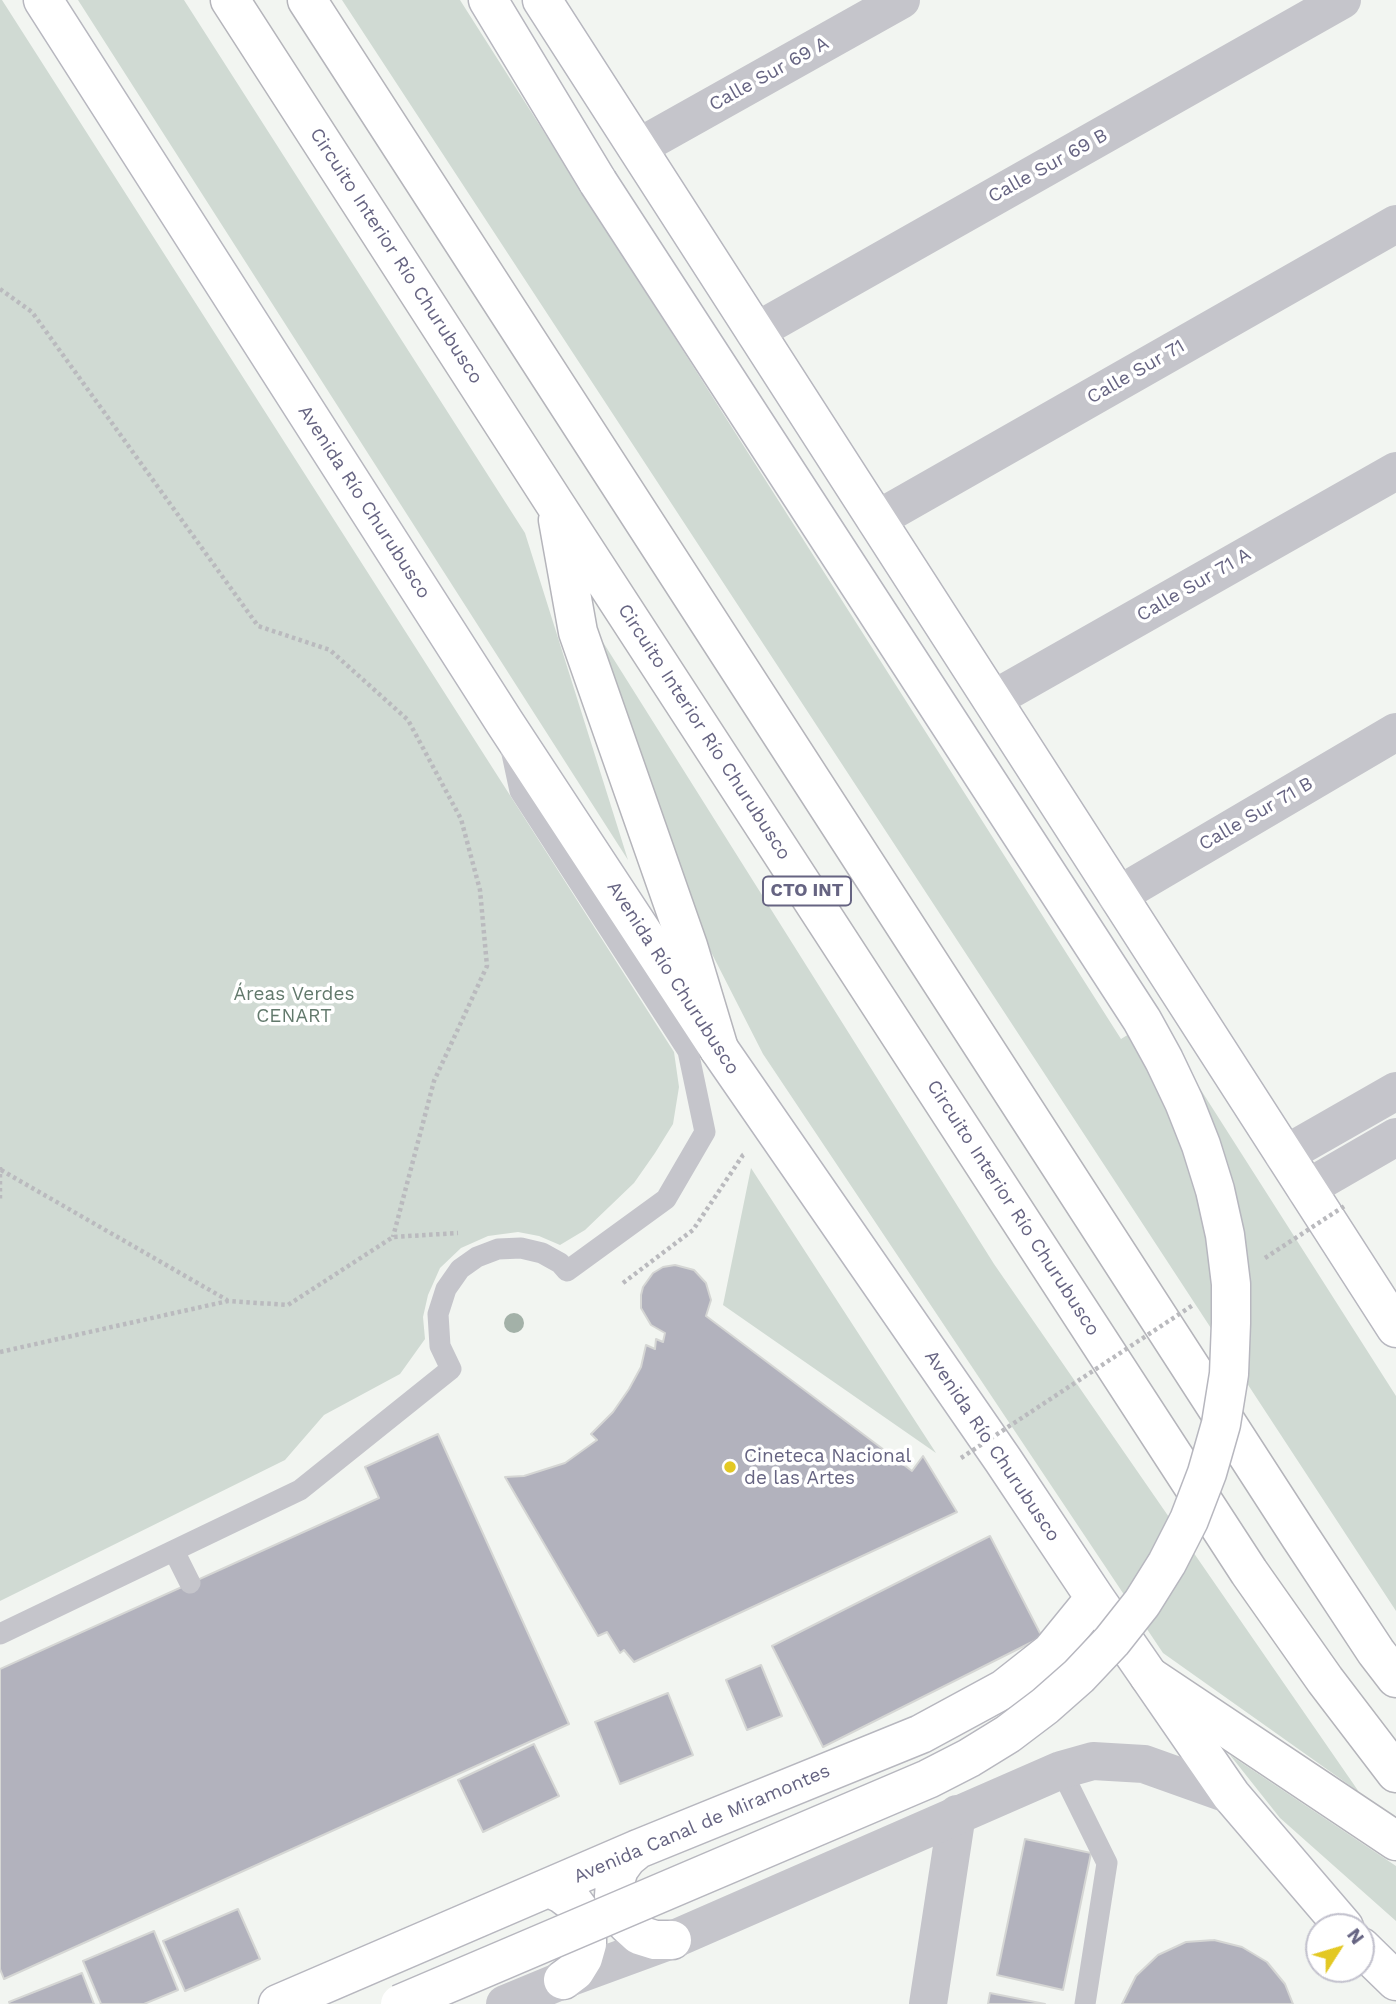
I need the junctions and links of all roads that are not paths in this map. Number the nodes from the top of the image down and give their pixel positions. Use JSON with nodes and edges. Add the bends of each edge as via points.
{"nodes":[{"id":1,"x":43,"y":0,"type":"edge"},
{"id":2,"x":230,"y":0,"type":"edge"},
{"id":3,"x":307,"y":0,"type":"edge"},
{"id":4,"x":488,"y":0,"type":"edge"},
{"id":5,"x":542,"y":0,"type":"edge"},
{"id":6,"x":901,"y":0,"type":"edge"},
{"id":7,"x":1342,"y":0,"type":"edge"},
{"id":8,"x":637,"y":148,"type":"junction"},
{"id":9,"x":1396,"y":224,"type":"edge"},
{"id":10,"x":755,"y":332,"type":"junction"},
{"id":11,"x":1396,"y":471,"type":"edge"},
{"id":12,"x":555,"y":504,"type":"junction"},
{"id":13,"x":876,"y":520,"type":"junction"},
{"id":14,"x":992,"y":701,"type":"junction"},
{"id":15,"x":505,"y":723,"type":"junction"},
{"id":16,"x":1396,"y":732,"type":"edge"},
{"id":17,"x":1117,"y":896,"type":"junction"},
{"id":18,"x":719,"y":1049,"type":"junction"},
{"id":19,"x":1396,"y":1091,"type":"edge"},
{"id":20,"x":1396,"y":1137,"type":"edge"},
{"id":21,"x":1284,"y":1155,"type":"junction"},
{"id":22,"x":1306,"y":1189,"type":"junction"},
{"id":23,"x":1396,"y":1328,"type":"edge"},
{"id":24,"x":174,"y":1551,"type":"junction"},
{"id":25,"x":190,"y":1583,"type":"dead end"},
{"id":26,"x":1095,"y":1598,"type":"junction"},
{"id":27,"x":0,"y":1634,"type":"edge"},
{"id":28,"x":1149,"y":1676,"type":"junction"},
{"id":29,"x":1396,"y":1678,"type":"edge"},
{"id":30,"x":1061,"y":1770,"type":"junction"},
{"id":31,"x":1396,"y":1773,"type":"edge"},
{"id":32,"x":1231,"y":1795,"type":"junction"},
{"id":33,"x":957,"y":1814,"type":"junction"},
{"id":34,"x":1396,"y":1841,"type":"edge"},
{"id":35,"x":638,"y":1849,"type":"junction"},
{"id":36,"x":549,"y":1888,"type":"junction"},
{"id":37,"x":1332,"y":1913,"type":"edge"},
{"id":38,"x":672,"y":1940,"type":"junction"},
{"id":39,"x":1375,"y":1961,"type":"edge"},
{"id":40,"x":563,"y":1980,"type":"junction"},
{"id":41,"x":1396,"y":1981,"type":"edge"},
{"id":42,"x":278,"y":2004,"type":"edge"},
{"id":43,"x":400,"y":2004,"type":"edge"},
{"id":44,"x":505,"y":2004,"type":"edge"},
{"id":45,"x":928,"y":2004,"type":"edge"},
{"id":46,"x":1085,"y":2004,"type":"edge"}],
"edges":[{"from":1,"to":15,"type":"main road","name":"Avenida Río Churubusco"},
{"from":2,"to":12,"type":"main road","name":"Circuito Interior Río Churubusco","number":"CTO INT"},
{"from":3,"to":29,"type":"main road","number":"CTO INT"},
{"from":4,"to":43,"type":"main road","bridge":true,"via":[[598,182],[1164,1060],[1201,1145],[1225,1235],[1231,1284],[1229,1374],[1207,1473],[1167,1563],[1112,1641],[1045,1706],[1008,1734],[928,1779]]},
{"from":5,"to":8,"type":"main road"},
{"from":6,"to":8,"type":"street","name":"Calle Sur 69 A"},
{"from":7,"to":10,"type":"street","name":"Calle Sur 69 B"},
{"from":8,"to":10,"type":"main road"},
{"from":9,"to":13,"type":"street","name":"Calle Sur 71"},
{"from":10,"to":13,"type":"main road"},
{"from":11,"to":14,"type":"street","name":"Calle Sur 71 A"},
{"from":12,"to":18,"type":"main road","via":[[578,632],[688,946]]},
{"from":12,"to":31,"type":"main road","name":"Circuito Interior Río Churubusco","number":"CTO INT","via":[[1250,1572]]},
{"from":13,"to":14,"type":"main road"},
{"from":14,"to":17,"type":"main road"},
{"from":15,"to":18,"type":"main road","name":"Avenida Río Churubusco"},
{"from":15,"to":24,"type":"lane","via":[[520,791],[688,1051],[705,1132],[666,1199],[567,1271],[542,1253],[521,1248],[498,1249],[460,1269],[446,1289],[438,1314],[440,1346],[451,1369],[300,1490]]},
{"from":16,"to":17,"type":"street","name":"Calle Sur 71 B"},
{"from":17,"to":21,"type":"main road"},
{"from":18,"to":26,"type":"main road","name":"Avenida Río Churubusco"},
{"from":19,"to":21,"type":"street"},
{"from":20,"to":22,"type":"street"},
{"from":21,"to":22,"type":"main road"},
{"from":22,"to":23,"type":"main road"},
{"from":24,"to":25,"type":"lane"},
{"from":24,"to":27,"type":"lane"},
{"from":26,"to":28,"type":"main road","name":"Avenida Río Churubusco"},
{"from":26,"to":35,"type":"main road","name":"Avenida Canal de Miramontes","via":[[1051,1652],[1004,1689],[921,1734]]},
{"from":28,"to":32,"type":"main road","name":"Avenida Río Churubusco"},
{"from":28,"to":34,"type":"main road"},
{"from":30,"to":32,"type":"street","via":[[1093,1761],[1144,1764]]},
{"from":30,"to":33,"type":"street"},
{"from":30,"to":46,"type":"lane","via":[[1107,1863]]},
{"from":32,"to":37,"type":"main road","name":"Avenida Río Churubusco"},
{"from":33,"to":38,"type":"street"},
{"from":33,"to":45,"type":"street"},
{"from":35,"to":36,"type":"main road","name":"Avenida Canal de Miramontes"},
{"from":35,"to":38,"type":"main road","via":[[619,1869],[614,1896],[618,1910],[639,1935]]},
{"from":36,"to":40,"type":"main road","via":[[574,1903],[587,1928],[583,1958]]},
{"from":36,"to":42,"type":"main road","name":"Avenida Canal de Miramontes"},
{"from":38,"to":40,"type":"street"},
{"from":39,"to":41,"type":"main road"},
{"from":40,"to":44,"type":"street"}]}
